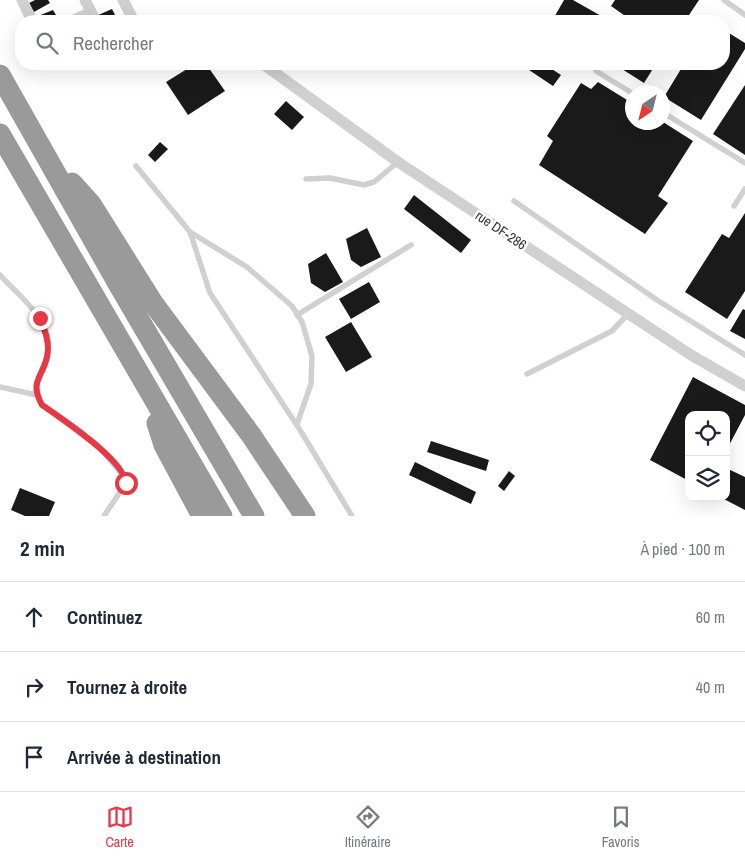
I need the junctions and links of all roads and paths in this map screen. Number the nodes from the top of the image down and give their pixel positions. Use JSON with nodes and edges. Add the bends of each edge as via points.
{"nodes":[{"id":1,"x":22,"y":0,"type":"edge"},
{"id":2,"x":85,"y":0,"type":"edge"},
{"id":3,"x":123,"y":0,"type":"edge"},
{"id":4,"x":724,"y":0,"type":"edge"},
{"id":5,"x":29,"y":15,"type":"edge"},
{"id":6,"x":92,"y":15,"type":"edge"},
{"id":7,"x":131,"y":15,"type":"edge"},
{"id":8,"x":745,"y":15,"type":"edge"},
{"id":9,"x":271,"y":70,"type":"edge"},
{"id":10,"x":596,"y":70,"type":"dead end"},
{"id":11,"x":0,"y":75,"type":"edge"},
{"id":12,"x":625,"y":89,"type":"edge"},
{"id":13,"x":670,"y":117,"type":"edge"},
{"id":14,"x":0,"y":134,"type":"edge"},
{"id":15,"x":398,"y":162,"type":"junction"},
{"id":16,"x":745,"y":163,"type":"edge"},
{"id":17,"x":136,"y":166,"type":"dead end"},
{"id":18,"x":54,"y":169,"type":"junction"},
{"id":19,"x":306,"y":178,"type":"dead end"},
{"id":20,"x":745,"y":189,"type":"edge"},
{"id":21,"x":514,"y":201,"type":"dead end"},
{"id":22,"x":734,"y":206,"type":"dead end"},
{"id":23,"x":190,"y":232,"type":"junction"},
{"id":24,"x":411,"y":245,"type":"dead end"},
{"id":25,"x":0,"y":275,"type":"edge"},
{"id":26,"x":628,"y":314,"type":"junction"},
{"id":27,"x":298,"y":315,"type":"junction"},
{"id":28,"x":745,"y":355,"type":"edge"},
{"id":29,"x":527,"y":374,"type":"dead end"},
{"id":30,"x":745,"y":386,"type":"edge"},
{"id":31,"x":0,"y":387,"type":"edge"},
{"id":32,"x":37,"y":396,"type":"junction"},
{"id":33,"x":155,"y":402,"type":"junction"},
{"id":34,"x":297,"y":424,"type":"junction"},
{"id":35,"x":104,"y":516,"type":"edge"},
{"id":36,"x":202,"y":516,"type":"edge"},
{"id":37,"x":222,"y":516,"type":"edge"},
{"id":38,"x":254,"y":516,"type":"edge"},
{"id":39,"x":305,"y":516,"type":"edge"},
{"id":40,"x":352,"y":516,"type":"edge"}],
"edges":[{"from":1,"to":5,"type":"street"},
{"from":2,"to":6,"type":"street"},
{"from":3,"to":7,"type":"street"},
{"from":4,"to":8,"type":"lane"},
{"from":9,"to":15,"type":"street","name":"rue DF-286"},
{"from":10,"to":12,"type":"lane"},
{"from":11,"to":18,"type":"highway"},
{"from":13,"to":16,"type":"lane"},
{"from":14,"to":33,"type":"highway"},
{"from":15,"to":19,"type":"lane","via":[[374,182],[364,185],[330,178]]},
{"from":15,"to":26,"type":"street","name":"rue DF-286"},
{"from":17,"to":23,"type":"lane"},
{"from":18,"to":38,"type":"highway"},
{"from":18,"to":39,"type":"highway","via":[[80,190],[153,303],[251,434]]},
{"from":20,"to":22,"type":"lane"},
{"from":21,"to":28,"type":"lane","via":[[657,300]]},
{"from":23,"to":27,"type":"lane","via":[[247,267]]},
{"from":23,"to":34,"type":"lane","via":[[210,293]]},
{"from":24,"to":27,"type":"lane"},
{"from":25,"to":32,"type":"lane","via":[[40,318],[48,339],[47,356],[37,378]]},
{"from":26,"to":29,"type":"lane","via":[[612,331]]},
{"from":26,"to":30,"type":"street","name":"rue DF-286"},
{"from":27,"to":34,"type":"lane","via":[[312,356],[311,384]]},
{"from":31,"to":32,"type":"lane"},
{"from":32,"to":35,"type":"lane","via":[[42,405],[100,448],[125,478],[126,483]]},
{"from":33,"to":36,"type":"highway","via":[[157,426],[164,445]]},
{"from":33,"to":37,"type":"highway"},
{"from":34,"to":40,"type":"lane"}]}
